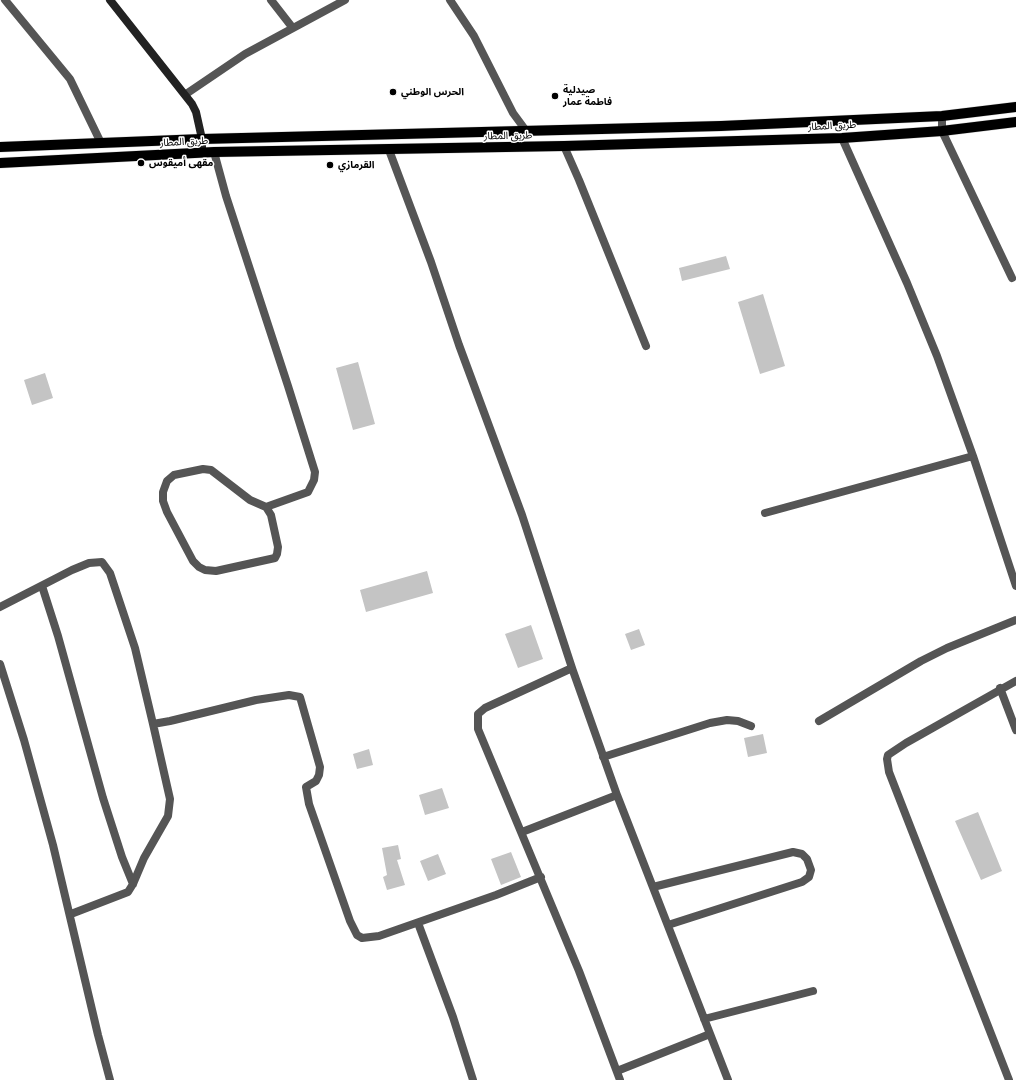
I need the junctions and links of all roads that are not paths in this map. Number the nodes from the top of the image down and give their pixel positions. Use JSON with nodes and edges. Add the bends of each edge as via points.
{"nodes":[{"id":1,"x":5,"y":0,"type":"edge"},
{"id":2,"x":110,"y":0,"type":"edge"},
{"id":3,"x":271,"y":0,"type":"edge"},
{"id":4,"x":345,"y":0,"type":"edge"},
{"id":5,"x":450,"y":0,"type":"edge"},
{"id":6,"x":292,"y":27,"type":"junction"},
{"id":7,"x":186,"y":94,"type":"junction"},
{"id":8,"x":1016,"y":107,"type":"edge"},
{"id":9,"x":942,"y":116,"type":"junction"},
{"id":10,"x":1016,"y":122,"type":"edge"},
{"id":11,"x":721,"y":126,"type":"junction"},
{"id":12,"x":942,"y":131,"type":"junction"},
{"id":13,"x":527,"y":132,"type":"junction"},
{"id":14,"x":842,"y":138,"type":"junction"},
{"id":15,"x":202,"y":139,"type":"junction"},
{"id":16,"x":721,"y":142,"type":"junction"},
{"id":17,"x":101,"y":143,"type":"junction"},
{"id":18,"x":564,"y":146,"type":"junction"},
{"id":19,"x":0,"y":147,"type":"edge"},
{"id":20,"x":389,"y":150,"type":"junction"},
{"id":21,"x":214,"y":152,"type":"junction"},
{"id":22,"x":202,"y":153,"type":"junction"},
{"id":23,"x":0,"y":163,"type":"edge"},
{"id":24,"x":1012,"y":278,"type":"dead end"},
{"id":25,"x":646,"y":346,"type":"dead end"},
{"id":26,"x":973,"y":456,"type":"junction"},
{"id":27,"x":266,"y":507,"type":"junction"},
{"id":28,"x":765,"y":513,"type":"dead end"},
{"id":29,"x":42,"y":586,"type":"junction"},
{"id":30,"x":1016,"y":586,"type":"edge"},
{"id":31,"x":0,"y":607,"type":"edge"},
{"id":32,"x":1016,"y":620,"type":"edge"},
{"id":33,"x":0,"y":664,"type":"edge"},
{"id":34,"x":572,"y":668,"type":"junction"},
{"id":35,"x":1016,"y":681,"type":"edge"},
{"id":36,"x":1000,"y":688,"type":"junction"},
{"id":37,"x":819,"y":721,"type":"dead end"},
{"id":38,"x":153,"y":724,"type":"junction"},
{"id":39,"x":751,"y":726,"type":"dead end"},
{"id":40,"x":1016,"y":730,"type":"edge"},
{"id":41,"x":603,"y":757,"type":"junction"},
{"id":42,"x":617,"y":795,"type":"junction"},
{"id":43,"x":522,"y":832,"type":"junction"},
{"id":44,"x":541,"y":877,"type":"junction"},
{"id":45,"x":133,"y":884,"type":"junction"},
{"id":46,"x":653,"y":887,"type":"junction"},
{"id":47,"x":71,"y":914,"type":"junction"},
{"id":48,"x":418,"y":923,"type":"junction"},
{"id":49,"x":668,"y":925,"type":"junction"},
{"id":50,"x":813,"y":991,"type":"dead end"},
{"id":51,"x":704,"y":1019,"type":"junction"},
{"id":52,"x":710,"y":1034,"type":"junction"},
{"id":53,"x":617,"y":1071,"type":"junction"},
{"id":54,"x":110,"y":1080,"type":"edge"},
{"id":55,"x":473,"y":1080,"type":"edge"},
{"id":56,"x":620,"y":1080,"type":"edge"},
{"id":57,"x":728,"y":1080,"type":"edge"},
{"id":58,"x":1009,"y":1080,"type":"edge"}],
"edges":[{"from":1,"to":17,"type":"street","via":[[70,78]]},
{"from":2,"to":7,"type":"street"},
{"from":3,"to":6,"type":"street"},
{"from":4,"to":6,"type":"street"},
{"from":5,"to":13,"type":"street","via":[[474,36],[513,113]]},
{"from":6,"to":7,"type":"street"},
{"from":7,"to":15,"type":"street","via":[[196,112]]},
{"from":8,"to":9,"type":"main road","name":"طريق المطار"},
{"from":9,"to":11,"type":"main road","name":"طريق المطار"},
{"from":9,"to":12,"type":"street"},
{"from":10,"to":12,"type":"main road","name":"طريق المطار"},
{"from":11,"to":13,"type":"main road","name":"طريق المطار"},
{"from":11,"to":16,"type":"main road"},
{"from":12,"to":14,"type":"main road","name":"طريق المطار"},
{"from":12,"to":24,"type":"street"},
{"from":13,"to":15,"type":"main road","name":"طريق المطار"},
{"from":14,"to":16,"type":"main road","name":"طريق المطار"},
{"from":14,"to":26,"type":"street","via":[[934,348]]},
{"from":15,"to":17,"type":"main road","name":"طريق المطار"},
{"from":15,"to":22,"type":"street"},
{"from":16,"to":18,"type":"main road","name":"طريق المطار"},
{"from":17,"to":19,"type":"main road","name":"طريق المطار"},
{"from":18,"to":20,"type":"main road","name":"طريق المطار"},
{"from":18,"to":25,"type":"street"},
{"from":20,"to":21,"type":"main road","name":"طريق المطار"},
{"from":20,"to":34,"type":"street","via":[[522,515]]},
{"from":21,"to":22,"type":"main road","name":"طريق المطار"},
{"from":21,"to":27,"type":"street","via":[[315,472],[308,492]]},
{"from":22,"to":23,"type":"main road","name":"طريق المطار"},
{"from":26,"to":28,"type":"street"},
{"from":26,"to":30,"type":"street"},
{"from":27,"to":27,"type":"street","via":[[271,516],[278,547],[274,558],[216,571],[205,570],[193,561],[167,512],[163,492],[167,481],[174,475],[207,469],[250,500]]},
{"from":29,"to":31,"type":"street"},
{"from":29,"to":38,"type":"street","via":[[89,563],[102,562],[105,565],[135,648]]},
{"from":29,"to":45,"type":"street","via":[[103,798]]},
{"from":32,"to":37,"type":"street","via":[[946,648]]},
{"from":33,"to":47,"type":"street","via":[[26,748]]},
{"from":34,"to":41,"type":"street"},
{"from":34,"to":43,"type":"street","via":[[496,701],[478,714],[478,728]]},
{"from":35,"to":36,"type":"street"},
{"from":36,"to":40,"type":"street"},
{"from":36,"to":58,"type":"street","via":[[906,743],[888,755],[887,759],[892,778]]},
{"from":38,"to":45,"type":"street","via":[[170,808]]},
{"from":38,"to":48,"type":"street","via":[[256,700],[289,695],[300,697],[320,767],[320,775],[316,781],[306,787],[307,794],[353,929],[357,935],[370,938]]},
{"from":39,"to":41,"type":"street","via":[[727,720],[710,723]]},
{"from":41,"to":42,"type":"street"},
{"from":42,"to":43,"type":"street"},
{"from":42,"to":46,"type":"street"},
{"from":43,"to":44,"type":"street"},
{"from":44,"to":48,"type":"street"},
{"from":44,"to":53,"type":"street"},
{"from":45,"to":47,"type":"street","via":[[128,892]]},
{"from":46,"to":49,"type":"street"},
{"from":46,"to":49,"type":"street","via":[[793,852],[808,859],[811,870],[809,877],[802,882]]},
{"from":47,"to":54,"type":"street"},
{"from":48,"to":55,"type":"street"},
{"from":49,"to":51,"type":"street"},
{"from":50,"to":51,"type":"street"},
{"from":51,"to":52,"type":"street"},
{"from":52,"to":53,"type":"street"},
{"from":52,"to":57,"type":"street"},
{"from":53,"to":56,"type":"street"}]}
